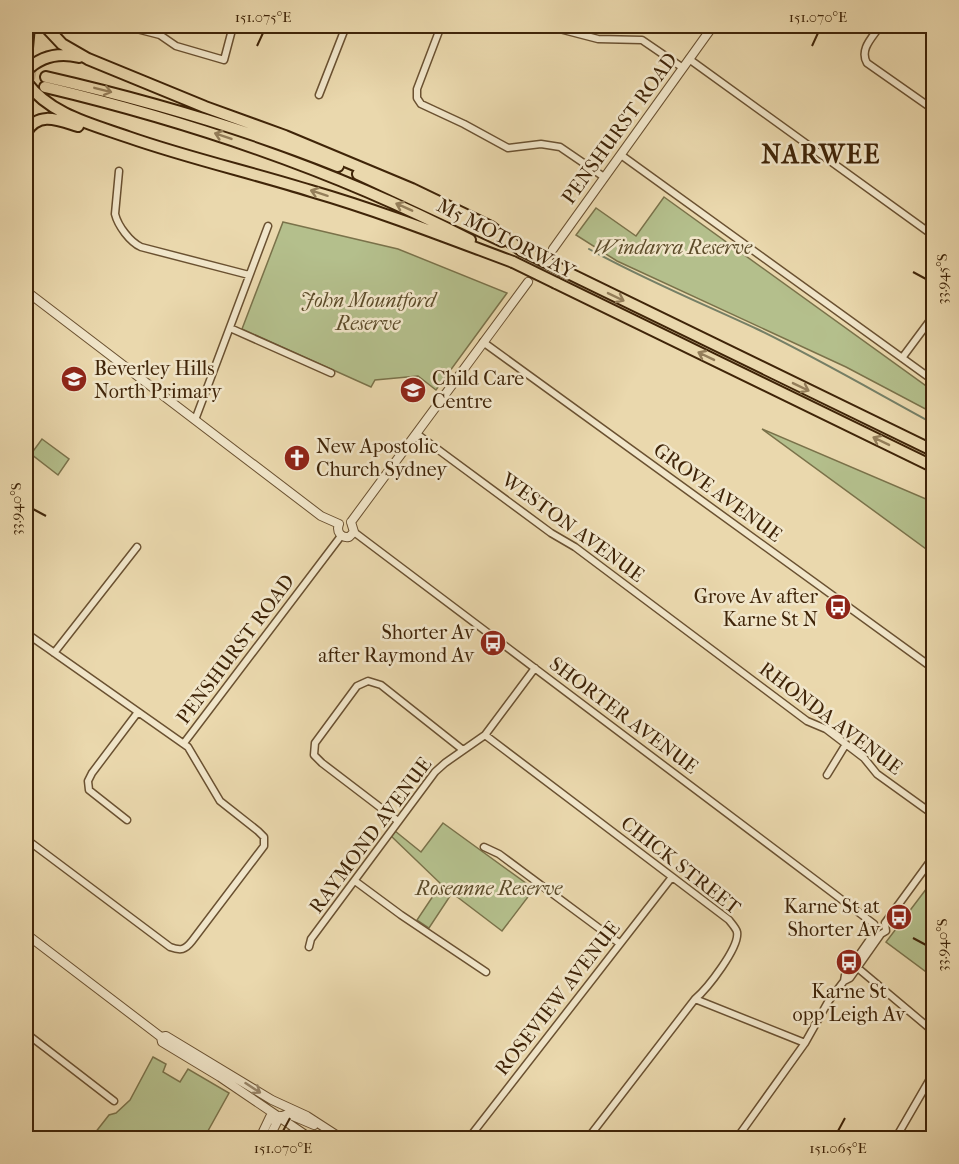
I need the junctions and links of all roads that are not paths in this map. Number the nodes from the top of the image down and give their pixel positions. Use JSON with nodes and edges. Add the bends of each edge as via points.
{"nodes":[{"id":1,"x":29,"y":26,"type":"edge"},
{"id":2,"x":45,"y":26,"type":"edge"},
{"id":3,"x":125,"y":26,"type":"edge"},
{"id":4,"x":233,"y":26,"type":"edge"},
{"id":5,"x":346,"y":26,"type":"edge"},
{"id":6,"x":441,"y":26,"type":"edge"},
{"id":7,"x":548,"y":26,"type":"edge"},
{"id":8,"x":713,"y":26,"type":"edge"},
{"id":9,"x":880,"y":26,"type":"edge"},
{"id":10,"x":26,"y":59,"type":"edge"},
{"id":11,"x":88,"y":59,"type":"junction"},
{"id":12,"x":689,"y":59,"type":"junction"},
{"id":13,"x":683,"y":68,"type":"junction"},
{"id":14,"x":26,"y":71,"type":"edge"},
{"id":15,"x":26,"y":82,"type":"edge"},
{"id":16,"x":319,"y":95,"type":"dead end"},
{"id":17,"x":933,"y":110,"type":"edge"},
{"id":18,"x":26,"y":132,"type":"edge"},
{"id":19,"x":159,"y":148,"type":"junction"},
{"id":20,"x":621,"y":155,"type":"junction"},
{"id":21,"x":119,"y":171,"type":"dead end"},
{"id":22,"x":604,"y":177,"type":"junction"},
{"id":23,"x":268,"y":226,"type":"dead end"},
{"id":24,"x":933,"y":236,"type":"edge"},
{"id":25,"x":552,"y":249,"type":"tunnel mouth"},
{"id":26,"x":521,"y":250,"type":"junction"},
{"id":27,"x":513,"y":262,"type":"junction"},
{"id":28,"x":249,"y":276,"type":"junction"},
{"id":29,"x":528,"y":282,"type":"tunnel mouth"},
{"id":30,"x":26,"y":291,"type":"edge"},
{"id":31,"x":933,"y":315,"type":"edge"},
{"id":32,"x":230,"y":328,"type":"junction"},
{"id":33,"x":483,"y":342,"type":"junction"},
{"id":34,"x":902,"y":358,"type":"junction"},
{"id":35,"x":331,"y":373,"type":"dead end"},
{"id":36,"x":933,"y":381,"type":"edge"},
{"id":37,"x":195,"y":420,"type":"junction"},
{"id":38,"x":417,"y":434,"type":"junction"},
{"id":39,"x":933,"y":451,"type":"edge"},
{"id":40,"x":933,"y":467,"type":"edge"},
{"id":41,"x":351,"y":522,"type":"junction"},
{"id":42,"x":339,"y":524,"type":"junction"},
{"id":43,"x":354,"y":532,"type":"junction"},
{"id":44,"x":342,"y":536,"type":"junction"},
{"id":45,"x":137,"y":548,"type":"dead end"},
{"id":46,"x":26,"y":633,"type":"edge"},
{"id":47,"x":709,"y":647,"type":"joint"},
{"id":48,"x":54,"y":653,"type":"junction"},
{"id":49,"x":535,"y":668,"type":"junction"},
{"id":50,"x":933,"y":669,"type":"edge"},
{"id":51,"x":138,"y":712,"type":"junction"},
{"id":52,"x":485,"y":735,"type":"junction"},
{"id":53,"x":184,"y":743,"type":"junction"},
{"id":54,"x":846,"y":744,"type":"junction"},
{"id":55,"x":463,"y":750,"type":"junction"},
{"id":56,"x":827,"y":775,"type":"dead end"},
{"id":57,"x":933,"y":815,"type":"edge"},
{"id":58,"x":127,"y":820,"type":"dead end"},
{"id":59,"x":398,"y":821,"type":"junction"},
{"id":60,"x":26,"y":839,"type":"edge"},
{"id":61,"x":484,"y":847,"type":"dead end"},
{"id":62,"x":933,"y":856,"type":"edge"},
{"id":63,"x":672,"y":878,"type":"junction"},
{"id":64,"x":355,"y":881,"type":"junction"},
{"id":65,"x":885,"y":923,"type":"junction"},
{"id":66,"x":874,"y":924,"type":"junction"},
{"id":67,"x":878,"y":933,"type":"junction"},
{"id":68,"x":26,"y":934,"type":"edge"},
{"id":69,"x":619,"y":943,"type":"junction"},
{"id":70,"x":309,"y":947,"type":"dead end"},
{"id":71,"x":855,"y":966,"type":"junction"},
{"id":72,"x":486,"y":972,"type":"dead end"},
{"id":73,"x":695,"y":999,"type":"junction"},
{"id":74,"x":933,"y":1032,"type":"edge"},
{"id":75,"x":26,"y":1033,"type":"edge"},
{"id":76,"x":161,"y":1037,"type":"junction"},
{"id":77,"x":805,"y":1043,"type":"junction"},
{"id":78,"x":933,"y":1072,"type":"edge"},
{"id":79,"x":272,"y":1100,"type":"junction"},
{"id":80,"x":114,"y":1101,"type":"dead end"},
{"id":81,"x":269,"y":1110,"type":"junction"},
{"id":82,"x":280,"y":1116,"type":"junction"},
{"id":83,"x":270,"y":1120,"type":"junction"},
{"id":84,"x":319,"y":1125,"type":"junction"},
{"id":85,"x":897,"y":1136,"type":"dead end"},
{"id":86,"x":260,"y":1138,"type":"edge"},
{"id":87,"x":269,"y":1138,"type":"edge"},
{"id":88,"x":280,"y":1138,"type":"edge"},
{"id":89,"x":309,"y":1138,"type":"edge"},
{"id":90,"x":341,"y":1138,"type":"edge"},
{"id":91,"x":469,"y":1138,"type":"edge"},
{"id":92,"x":588,"y":1138,"type":"edge"},
{"id":93,"x":736,"y":1138,"type":"edge"}],
"edges":[{"from":1,"to":10,"type":"highway"},
{"from":2,"to":11,"type":"highway","via":[[62,44]]},
{"from":3,"to":4,"type":"street","via":[[224,60]]},
{"from":5,"to":16,"type":"street"},
{"from":6,"to":22,"type":"street","via":[[417,89],[421,104],[508,148],[541,144],[560,147]]},
{"from":7,"to":13,"type":"street","via":[[598,39],[642,40]]},
{"from":8,"to":12,"type":"street","name":"PENSHURST ROAD"},
{"from":9,"to":17,"type":"street","via":[[865,48],[865,59]]},
{"from":11,"to":14,"type":"highway","via":[[48,57],[35,61]]},
{"from":11,"to":26,"type":"highway","via":[[412,189],[491,226]]},
{"from":12,"to":13,"type":"street","name":"PENSHURST ROAD"},
{"from":12,"to":24,"type":"street"},
{"from":13,"to":20,"type":"street","name":"PENSHURST ROAD"},
{"from":15,"to":19,"type":"highway","via":[[56,110]]},
{"from":18,"to":19,"type":"highway","via":[[33,122],[52,118]]},
{"from":27,"to":19,"type":"highway","one_way":true,"via":[[332,197]]},
{"from":20,"to":22,"type":"street","name":"PENSHURST ROAD"},
{"from":20,"to":34,"type":"street"},
{"from":21,"to":28,"type":"street","via":[[116,219],[134,243]]},
{"from":22,"to":25,"type":"street","name":"PENSHURST ROAD"},
{"from":23,"to":28,"type":"street"},
{"from":27,"to":26,"type":"highway","name":"M5 MOTORWAY","one_way":true,"via":[[416,213],[296,162],[45,82],[158,105],[274,141],[383,185]]},
{"from":26,"to":39,"type":"highway","name":"M5 MOTORWAY","one_way":true,"bridge":true},
{"from":40,"to":27,"type":"highway","name":"M5 MOTORWAY","one_way":true,"bridge":true},
{"from":28,"to":32,"type":"street"},
{"from":29,"to":33,"type":"street"},
{"from":30,"to":37,"type":"street"},
{"from":31,"to":34,"type":"street"},
{"from":32,"to":35,"type":"street"},
{"from":32,"to":37,"type":"street"},
{"from":33,"to":38,"type":"street"},
{"from":33,"to":50,"type":"street","name":"GROVE AVENUE"},
{"from":34,"to":36,"type":"street"},
{"from":37,"to":42,"type":"street","via":[[321,516]]},
{"from":38,"to":41,"type":"street"},
{"from":38,"to":47,"type":"street","name":"WESTON AVENUE"},
{"from":41,"to":42,"type":"street"},
{"from":41,"to":43,"type":"street"},
{"from":42,"to":44,"type":"street"},
{"from":43,"to":44,"type":"street","via":[[349,537]]},
{"from":43,"to":49,"type":"street","name":"SHORTER AVENUE"},
{"from":44,"to":53,"type":"street","name":"PENSHURST ROAD"},
{"from":45,"to":48,"type":"street"},
{"from":46,"to":48,"type":"street","name":"PENSHURST ROAD"},
{"from":47,"to":54,"type":"street","name":"RHONDA AVENUE","via":[[807,721]]},
{"from":48,"to":51,"type":"street","name":"PENSHURST ROAD"},
{"from":49,"to":52,"type":"street","name":"RAYMOND AVENUE"},
{"from":49,"to":66,"type":"street","name":"SHORTER AVENUE"},
{"from":51,"to":53,"type":"street","name":"PENSHURST ROAD"},
{"from":51,"to":58,"type":"street","via":[[88,781],[89,790]]},
{"from":52,"to":55,"type":"street","name":"RAYMOND AVENUE"},
{"from":52,"to":63,"type":"street","name":"CHICK STREET"},
{"from":53,"to":60,"type":"street","via":[[220,801],[264,837],[264,846],[186,949],[170,947]]},
{"from":54,"to":56,"type":"street"},
{"from":54,"to":57,"type":"street","name":"RHONDA AVENUE","via":[[877,774]]},
{"from":55,"to":59,"type":"street","name":"RAYMOND AVENUE","via":[[440,767]]},
{"from":55,"to":59,"type":"street","via":[[381,685],[368,681],[357,687],[315,742],[314,754]]},
{"from":59,"to":64,"type":"street","name":"RAYMOND AVENUE"},
{"from":61,"to":69,"type":"street"},
{"from":62,"to":65,"type":"street"},
{"from":63,"to":69,"type":"street","name":"ROSEVIEW AVENUE"},
{"from":63,"to":73,"type":"street","name":"CHICK STREET","via":[[729,920],[737,931],[729,956]]},
{"from":64,"to":70,"type":"street","name":"RAYMOND AVENUE"},
{"from":64,"to":72,"type":"street"},
{"from":65,"to":66,"type":"street"},
{"from":65,"to":67,"type":"street","via":[[887,928]]},
{"from":66,"to":67,"type":"street"},
{"from":67,"to":71,"type":"street"},
{"from":68,"to":76,"type":"street"},
{"from":69,"to":91,"type":"street","name":"ROSEVIEW AVENUE"},
{"from":71,"to":74,"type":"street"},
{"from":71,"to":77,"type":"street","via":[[845,975]]},
{"from":73,"to":77,"type":"street"},
{"from":73,"to":92,"type":"street","name":"CHICK STREET"},
{"from":75,"to":80,"type":"street"},
{"from":76,"to":79,"type":"street","one_way":true,"via":[[166,1036]]},
{"from":76,"to":81,"type":"street","via":[[162,1042]]},
{"from":77,"to":93,"type":"street"},
{"from":78,"to":85,"type":"street"},
{"from":79,"to":82,"type":"street"},
{"from":79,"to":84,"type":"street"},
{"from":81,"to":82,"type":"street"},
{"from":81,"to":83,"type":"street"},
{"from":82,"to":83,"type":"street"},
{"from":82,"to":84,"type":"street","via":[[288,1114]]},
{"from":82,"to":87,"type":"street"},
{"from":82,"to":89,"type":"street"},
{"from":83,"to":86,"type":"street"},
{"from":84,"to":90,"type":"street"},
{"from":88,"to":89,"type":"street","via":[[293,1133]]}]}
